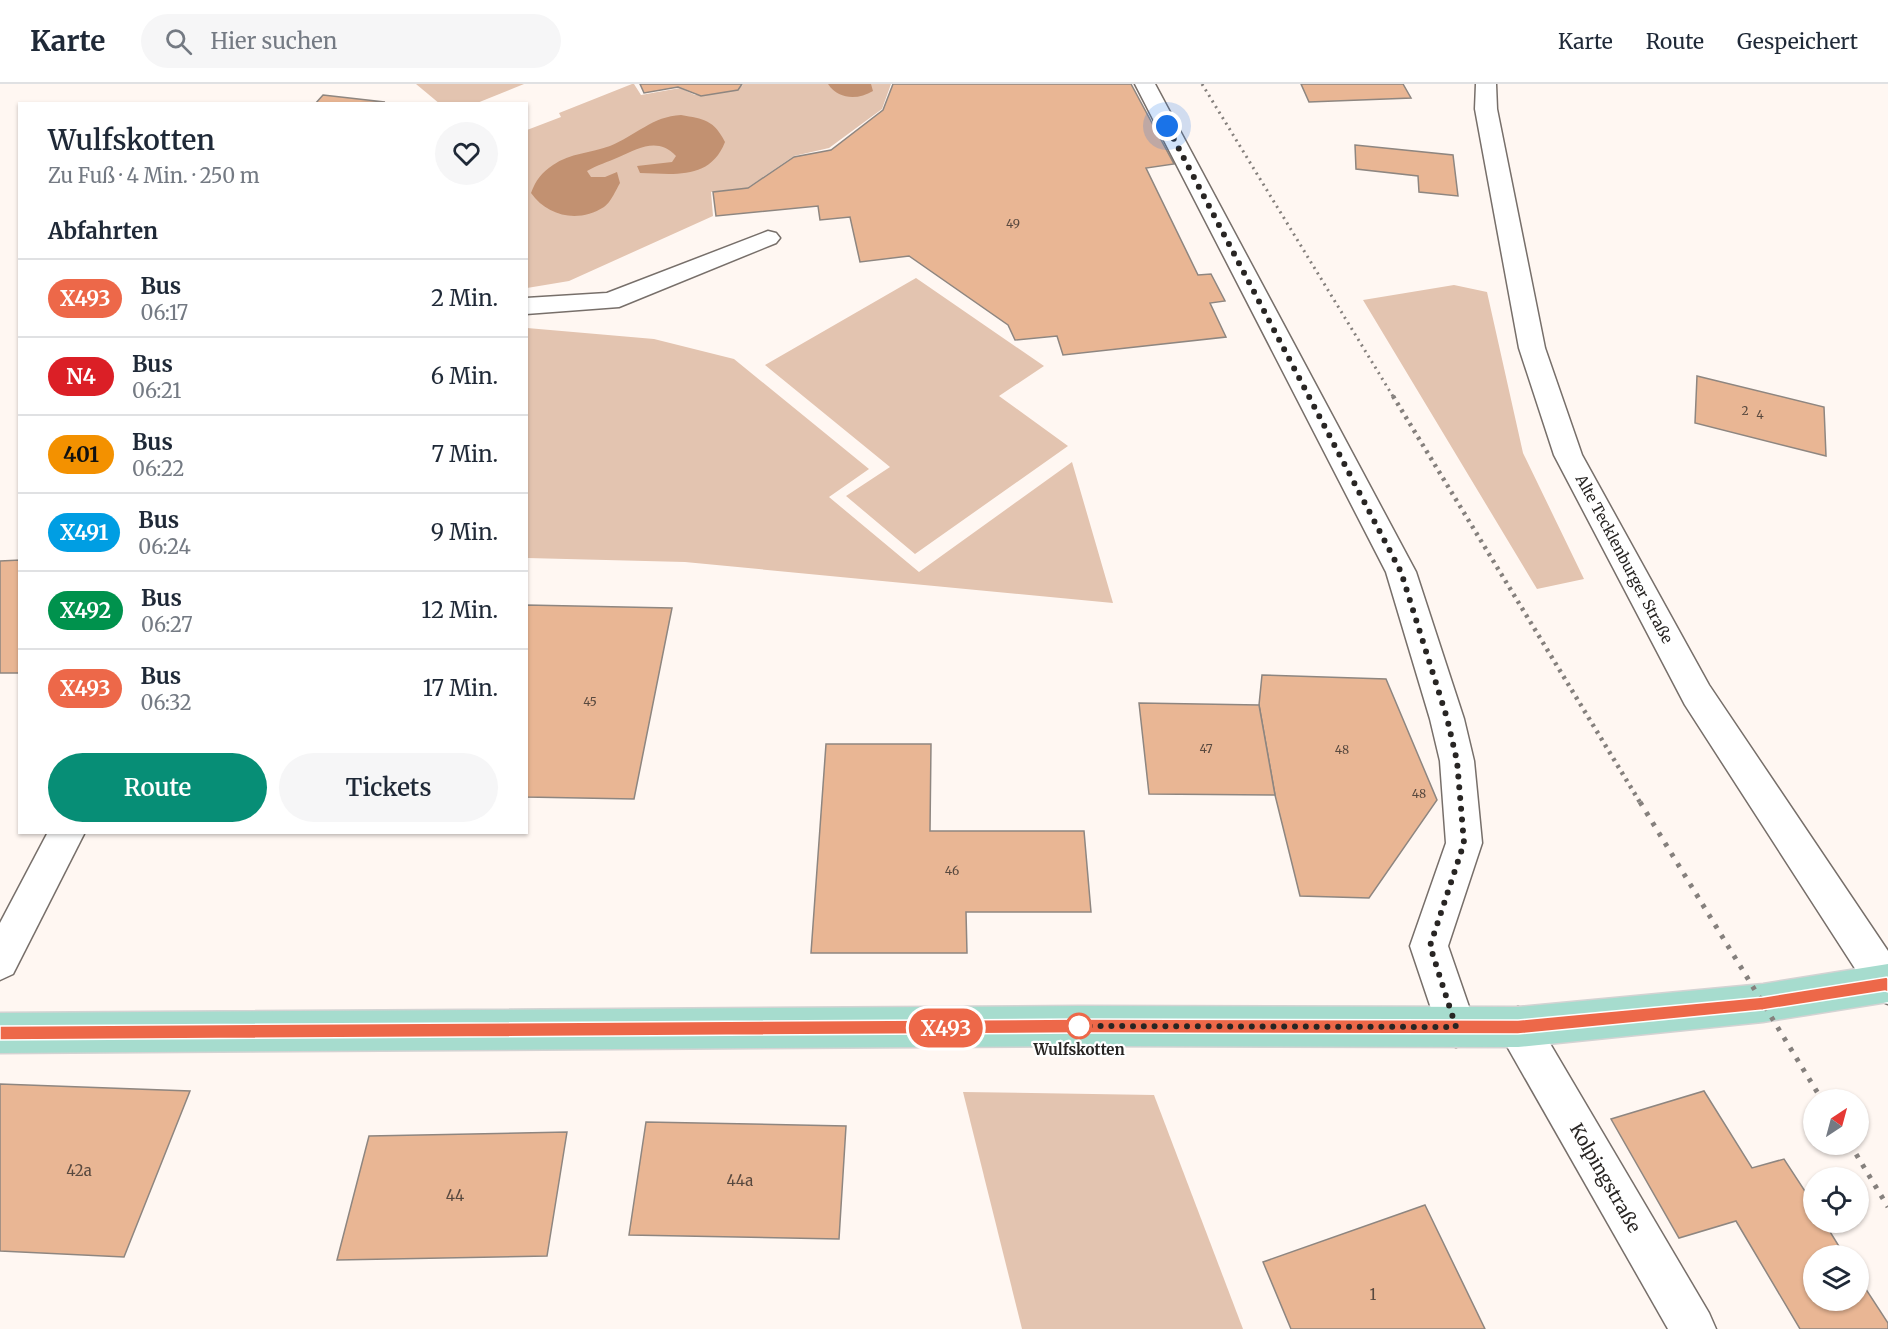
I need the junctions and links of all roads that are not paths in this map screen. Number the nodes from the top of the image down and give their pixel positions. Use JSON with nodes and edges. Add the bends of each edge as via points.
{"nodes":[{"id":1,"x":1145,"y":84,"type":"edge"},
{"id":2,"x":1486,"y":84,"type":"edge"},
{"id":3,"x":768,"y":238,"type":"dead end"},
{"id":4,"x":528,"y":306,"type":"edge"},
{"id":5,"x":66,"y":834,"type":"edge"},
{"id":6,"x":0,"y":961,"type":"edge"},
{"id":7,"x":1888,"y":984,"type":"edge"},
{"id":8,"x":1456,"y":1027,"type":"junction"},
{"id":9,"x":1518,"y":1027,"type":"junction"},
{"id":10,"x":0,"y":1033,"type":"edge"},
{"id":11,"x":1693,"y":1329,"type":"edge"}],
"edges":[{"from":1,"to":8,"type":"street","via":[[1401,572],[1457,761],[1464,843],[1430,946]]},
{"from":2,"to":7,"type":"street","name":"Alte Tecklenburger Straße","via":[[1486,110],[1532,348],[1568,455],[1696,695]]},
{"from":3,"to":4,"type":"street","via":[[610,301]]},
{"from":5,"to":6,"type":"street"},
{"from":7,"to":9,"type":"main road","via":[[1763,1004]]},
{"from":8,"to":9,"type":"main road"},
{"from":8,"to":10,"type":"main road"},
{"from":9,"to":11,"type":"street","name":"Kolpingstraße"}]}
